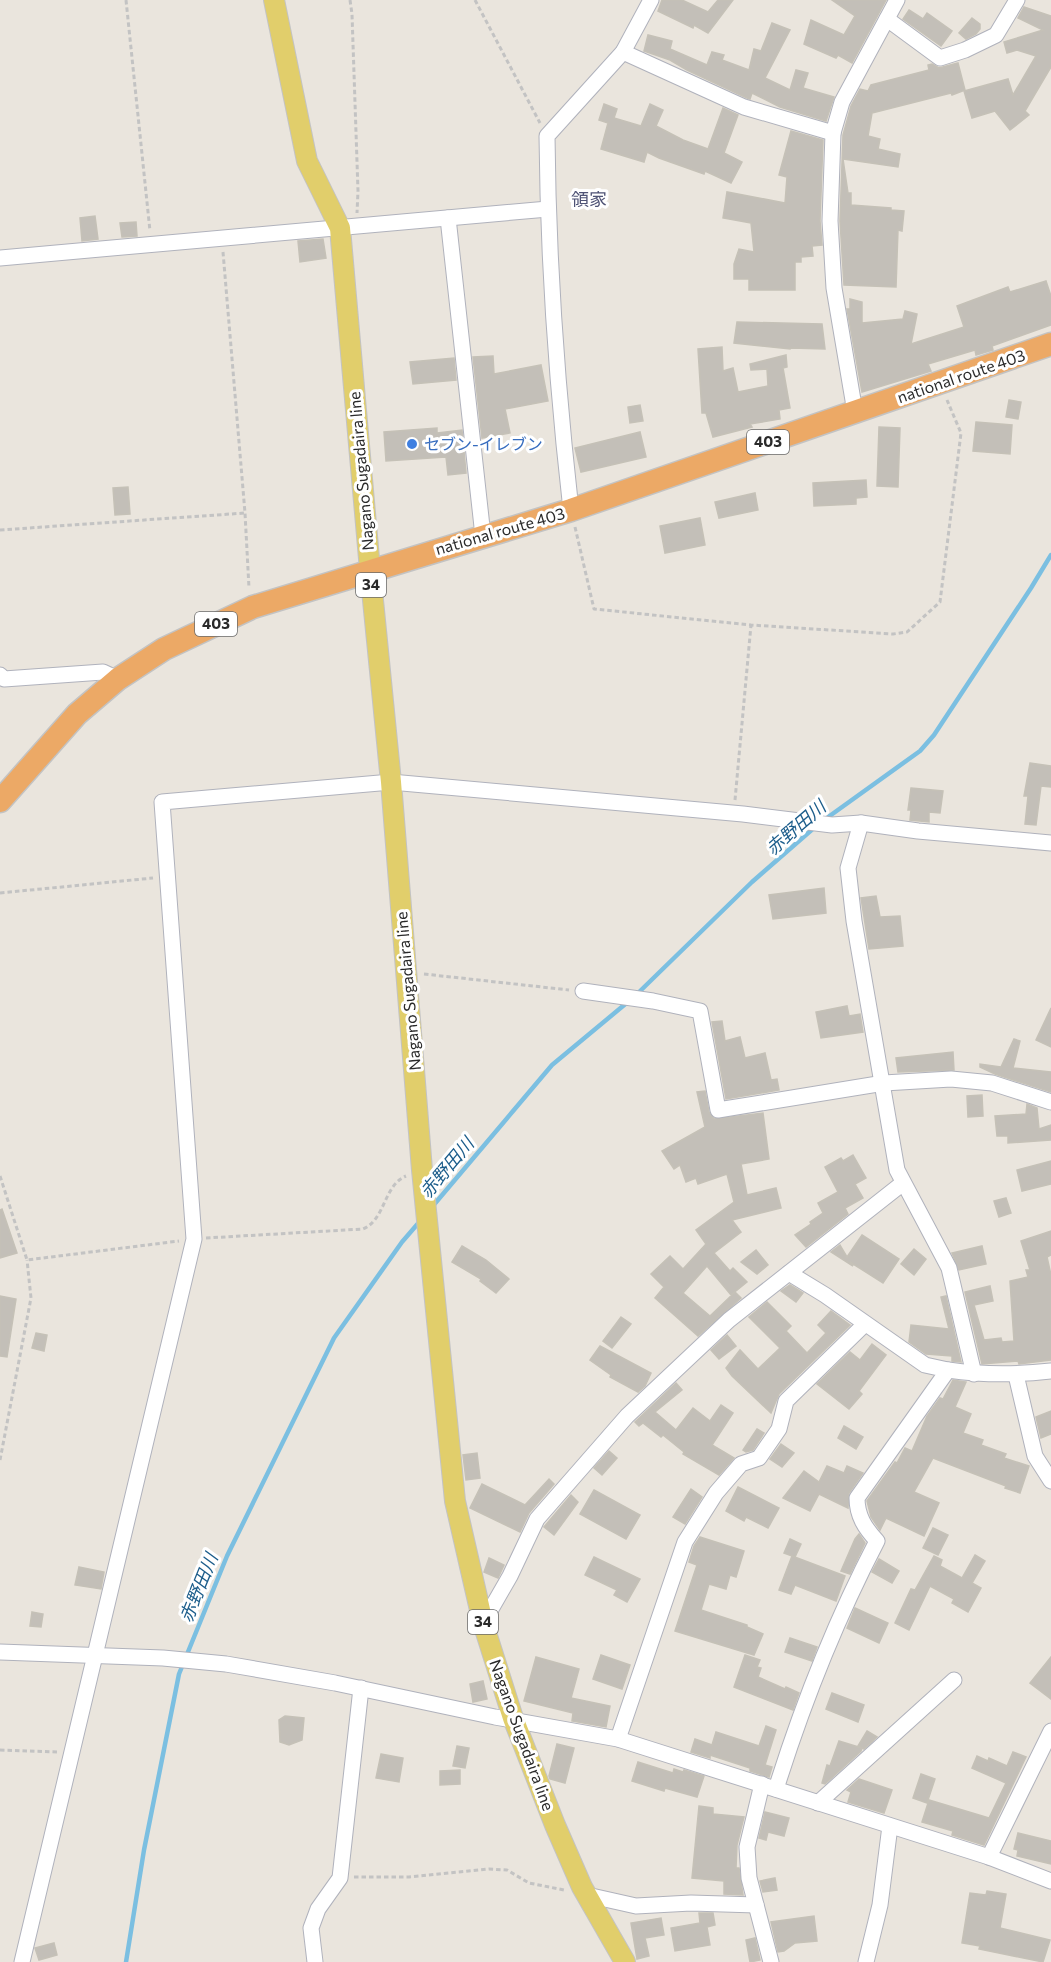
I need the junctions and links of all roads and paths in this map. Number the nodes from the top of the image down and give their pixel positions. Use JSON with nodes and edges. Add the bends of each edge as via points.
{"nodes":[{"id":1,"x":126,"y":0,"type":"edge"},
{"id":2,"x":274,"y":0,"type":"edge"},
{"id":3,"x":350,"y":0,"type":"edge"},
{"id":4,"x":475,"y":0,"type":"edge"},
{"id":5,"x":651,"y":0,"type":"edge"},
{"id":6,"x":896,"y":0,"type":"edge"},
{"id":7,"x":1017,"y":0,"type":"edge"},
{"id":8,"x":887,"y":19,"type":"junction"},
{"id":9,"x":623,"y":52,"type":"junction"},
{"id":10,"x":833,"y":132,"type":"junction"},
{"id":11,"x":547,"y":136,"type":"junction"},
{"id":12,"x":548,"y":209,"type":"junction"},
{"id":13,"x":448,"y":218,"type":"junction"},
{"id":14,"x":349,"y":227,"type":"junction"},
{"id":15,"x":222,"y":238,"type":"junction"},
{"id":16,"x":151,"y":245,"type":"junction"},
{"id":17,"x":0,"y":258,"type":"edge"},
{"id":18,"x":1051,"y":344,"type":"edge"},
{"id":19,"x":947,"y":400,"type":"dead end"},
{"id":20,"x":855,"y":412,"type":"junction"},
{"id":21,"x":571,"y":510,"type":"junction"},
{"id":22,"x":245,"y":513,"type":"junction"},
{"id":23,"x":0,"y":530,"type":"edge"},
{"id":24,"x":483,"y":536,"type":"junction"},
{"id":25,"x":370,"y":570,"type":"junction"},
{"id":26,"x":249,"y":588,"type":"dead end"},
{"id":27,"x":751,"y":625,"type":"junction"},
{"id":28,"x":0,"y":675,"type":"edge"},
{"id":29,"x":118,"y":679,"type":"junction"},
{"id":30,"x":391,"y":782,"type":"junction"},
{"id":31,"x":0,"y":801,"type":"edge"},
{"id":32,"x":738,"y":814,"type":"junction"},
{"id":33,"x":861,"y":824,"type":"junction"},
{"id":34,"x":1051,"y":843,"type":"edge"},
{"id":35,"x":168,"y":876,"type":"junction"},
{"id":36,"x":0,"y":893,"type":"edge"},
{"id":37,"x":406,"y":972,"type":"junction"},
{"id":38,"x":583,"y":991,"type":"joint"},
{"id":39,"x":884,"y":1083,"type":"junction"},
{"id":40,"x":1051,"y":1102,"type":"edge"},
{"id":41,"x":422,"y":1175,"type":"junction"},
{"id":42,"x":0,"y":1176,"type":"edge"},
{"id":43,"x":903,"y":1183,"type":"junction"},
{"id":44,"x":194,"y":1239,"type":"junction"},
{"id":45,"x":27,"y":1260,"type":"junction"},
{"id":46,"x":789,"y":1273,"type":"junction"},
{"id":47,"x":865,"y":1324,"type":"junction"},
{"id":48,"x":948,"y":1370,"type":"junction"},
{"id":49,"x":1051,"y":1371,"type":"edge"},
{"id":50,"x":974,"y":1374,"type":"junction"},
{"id":51,"x":1016,"y":1375,"type":"junction"},
{"id":52,"x":0,"y":1460,"type":"edge"},
{"id":53,"x":1051,"y":1481,"type":"edge"},
{"id":54,"x":483,"y":1623,"type":"junction"},
{"id":55,"x":0,"y":1652,"type":"edge"},
{"id":56,"x":94,"y":1655,"type":"junction"},
{"id":57,"x":954,"y":1680,"type":"dead end"},
{"id":58,"x":361,"y":1688,"type":"junction"},
{"id":59,"x":513,"y":1718,"type":"junction"},
{"id":60,"x":1051,"y":1731,"type":"edge"},
{"id":61,"x":618,"y":1739,"type":"junction"},
{"id":62,"x":0,"y":1750,"type":"edge"},
{"id":63,"x":72,"y":1753,"type":"junction"},
{"id":64,"x":769,"y":1786,"type":"junction"},
{"id":65,"x":818,"y":1803,"type":"junction"},
{"id":66,"x":890,"y":1826,"type":"junction"},
{"id":67,"x":988,"y":1857,"type":"junction"},
{"id":68,"x":340,"y":1878,"type":"junction"},
{"id":69,"x":1051,"y":1881,"type":"edge"},
{"id":70,"x":587,"y":1895,"type":"junction"},
{"id":71,"x":756,"y":1905,"type":"junction"},
{"id":72,"x":22,"y":1962,"type":"edge"},
{"id":73,"x":315,"y":1962,"type":"edge"},
{"id":74,"x":625,"y":1962,"type":"edge"},
{"id":75,"x":771,"y":1962,"type":"edge"},
{"id":76,"x":866,"y":1962,"type":"edge"}],
"edges":[{"from":1,"to":16,"type":"path"},
{"from":2,"to":14,"type":"main road","name":"Nagano Sugadaira line","number":"34","via":[[306,161]]},
{"from":3,"to":14,"type":"path","via":[[358,191]]},
{"from":4,"to":11,"type":"path"},
{"from":5,"to":9,"type":"street"},
{"from":6,"to":8,"type":"street"},
{"from":7,"to":8,"type":"street","via":[[996,35],[940,57]]},
{"from":8,"to":10,"type":"street","via":[[842,102]]},
{"from":9,"to":10,"type":"street","via":[[744,107]]},
{"from":9,"to":11,"type":"street"},
{"from":10,"to":20,"type":"street","via":[[830,221],[834,288]]},
{"from":11,"to":12,"type":"street"},
{"from":12,"to":13,"type":"street"},
{"from":12,"to":21,"type":"street"},
{"from":13,"to":14,"type":"street"},
{"from":13,"to":24,"type":"street"},
{"from":14,"to":15,"type":"street"},
{"from":14,"to":25,"type":"main road","name":"Nagano Sugadaira line","number":"34"},
{"from":15,"to":16,"type":"street"},
{"from":15,"to":22,"type":"path"},
{"from":16,"to":17,"type":"street"},
{"from":18,"to":20,"type":"highway","name":"national route 403","number":"403"},
{"from":19,"to":27,"type":"path","via":[[961,433],[940,602],[907,632],[893,634]]},
{"from":20,"to":21,"type":"highway","name":"national route 403","number":"403"},
{"from":21,"to":24,"type":"highway","name":"national route 403","number":"403"},
{"from":21,"to":27,"type":"path","via":[[594,609]]},
{"from":22,"to":23,"type":"path"},
{"from":22,"to":26,"type":"path"},
{"from":24,"to":25,"type":"highway","name":"national route 403","number":"403"},
{"from":25,"to":29,"type":"highway","name":"national route 403","number":"403","via":[[253,607],[164,649]]},
{"from":25,"to":30,"type":"main road","name":"Nagano Sugadaira line","number":"34"},
{"from":27,"to":32,"type":"path"},
{"from":28,"to":29,"type":"street","via":[[4,679],[103,672]]},
{"from":29,"to":31,"type":"highway","name":"national route 403","number":"403","via":[[77,714]]},
{"from":30,"to":32,"type":"street"},
{"from":30,"to":35,"type":"street","via":[[162,802]]},
{"from":30,"to":37,"type":"main road","name":"Nagano Sugadaira line","number":"34"},
{"from":32,"to":33,"type":"street","via":[[832,825]]},
{"from":33,"to":34,"type":"street"},
{"from":33,"to":39,"type":"street","via":[[848,868]]},
{"from":35,"to":36,"type":"path"},
{"from":35,"to":44,"type":"street"},
{"from":37,"to":38,"type":"path"},
{"from":37,"to":41,"type":"main road","name":"Nagano Sugadaira line","number":"34"},
{"from":38,"to":39,"type":"street","via":[[654,1000],[700,1011],[718,1110]]},
{"from":39,"to":40,"type":"street","via":[[951,1079],[992,1083]]},
{"from":39,"to":43,"type":"street","via":[[897,1170]]},
{"from":41,"to":44,"type":"path","via":[[402,1177],[372,1225],[363,1229]]},
{"from":41,"to":54,"type":"main road","name":"Nagano Sugadaira line","number":"34","via":[[455,1500]]},
{"from":42,"to":45,"type":"path"},
{"from":43,"to":46,"type":"street"},
{"from":43,"to":50,"type":"street","via":[[949,1268]]},
{"from":44,"to":45,"type":"path"},
{"from":44,"to":56,"type":"street"},
{"from":45,"to":52,"type":"path","via":[[31,1298]]},
{"from":46,"to":47,"type":"street"},
{"from":46,"to":54,"type":"street","via":[[729,1320],[627,1416],[537,1519]]},
{"from":47,"to":48,"type":"street","via":[[925,1365]]},
{"from":47,"to":61,"type":"street","via":[[786,1401],[779,1429],[759,1458],[741,1464],[716,1493],[685,1542]]},
{"from":48,"to":50,"type":"street"},
{"from":48,"to":64,"type":"street","via":[[857,1498],[864,1527],[877,1541]]},
{"from":49,"to":51,"type":"street"},
{"from":50,"to":51,"type":"street"},
{"from":51,"to":53,"type":"street","via":[[1035,1456]]},
{"from":54,"to":59,"type":"main road","name":"Nagano Sugadaira line","number":"34"},
{"from":55,"to":56,"type":"street"},
{"from":56,"to":58,"type":"street","via":[[226,1664]]},
{"from":56,"to":63,"type":"street"},
{"from":57,"to":65,"type":"street"},
{"from":58,"to":59,"type":"street"},
{"from":58,"to":68,"type":"street"},
{"from":59,"to":61,"type":"street"},
{"from":59,"to":70,"type":"main road","name":"Nagano Sugadaira line","number":"34"},
{"from":60,"to":67,"type":"street"},
{"from":61,"to":64,"type":"street"},
{"from":62,"to":63,"type":"path"},
{"from":63,"to":72,"type":"street"},
{"from":64,"to":65,"type":"street"},
{"from":64,"to":71,"type":"street","via":[[747,1847]]},
{"from":65,"to":66,"type":"street"},
{"from":66,"to":67,"type":"street"},
{"from":66,"to":76,"type":"street","via":[[880,1905]]},
{"from":67,"to":69,"type":"street"},
{"from":68,"to":70,"type":"path","via":[[507,1870],[529,1883]]},
{"from":68,"to":73,"type":"street","via":[[318,1909],[311,1928]]},
{"from":70,"to":71,"type":"street","via":[[636,1906]]},
{"from":70,"to":74,"type":"main road","name":"Nagano Sugadaira line","number":"34"},
{"from":71,"to":75,"type":"street"}]}
